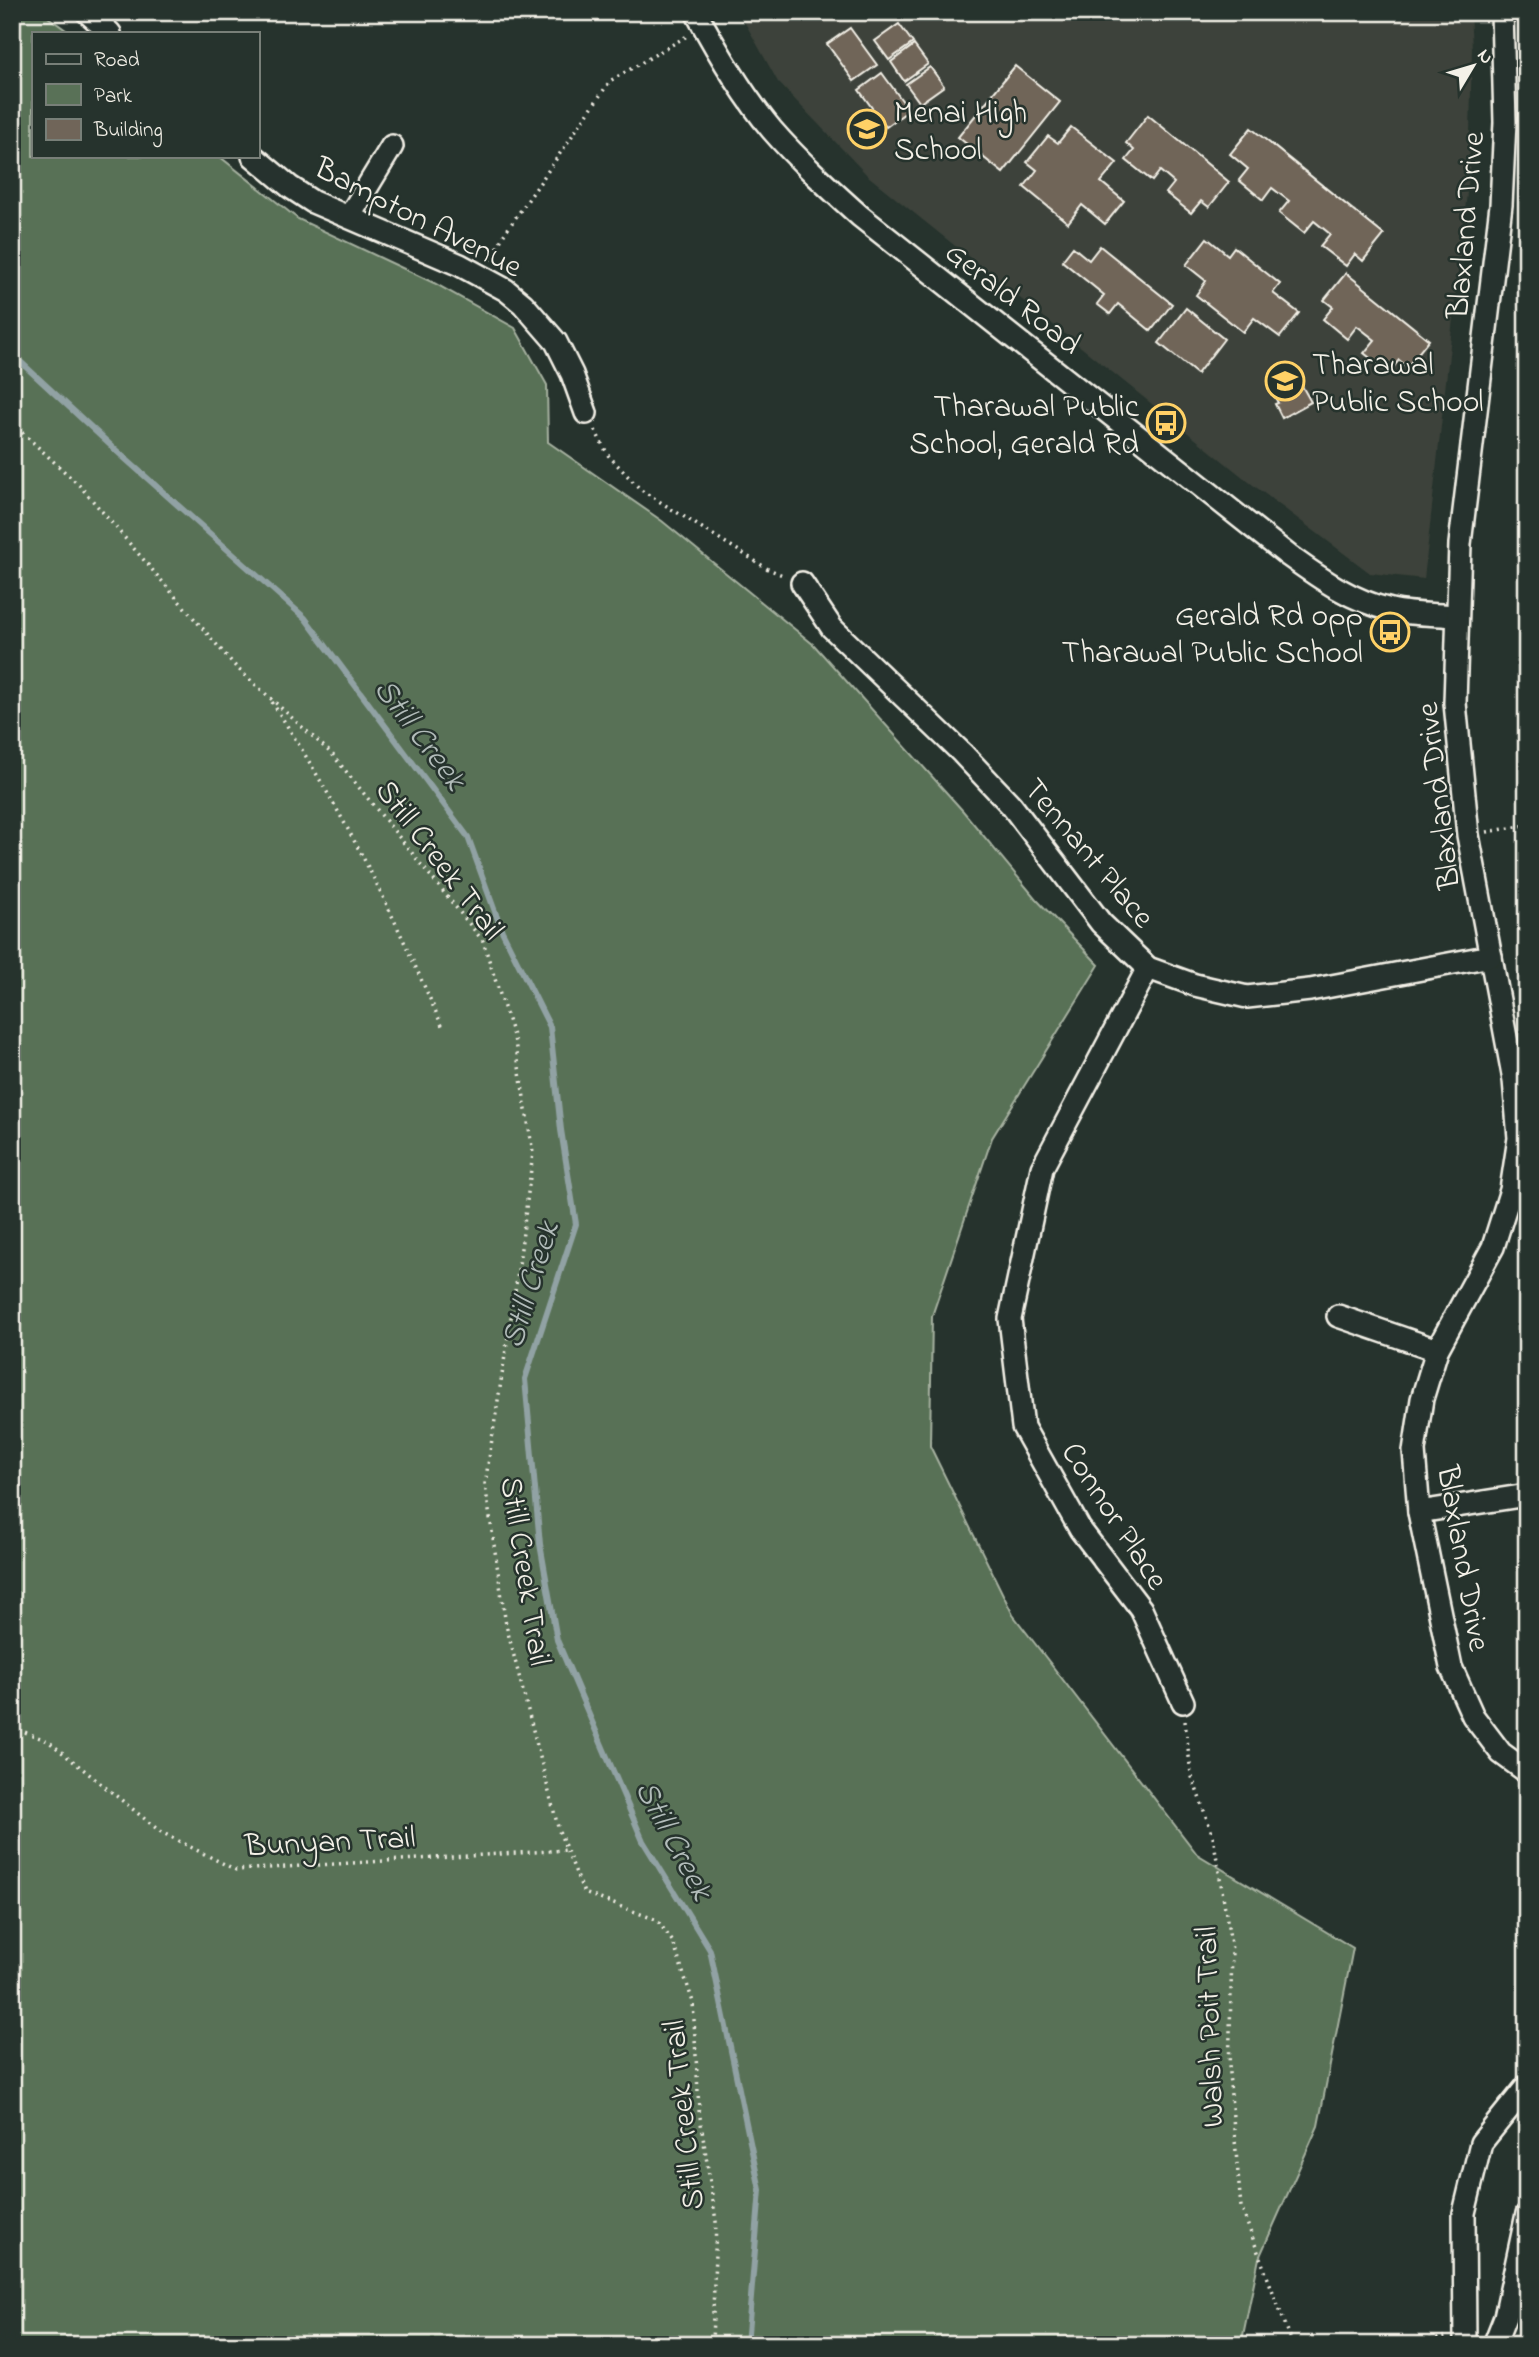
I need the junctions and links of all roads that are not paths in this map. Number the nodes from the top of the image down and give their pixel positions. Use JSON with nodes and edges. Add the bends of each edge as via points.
{"nodes":[{"id":1,"x":87,"y":12,"type":"edge"},
{"id":2,"x":1502,"y":12,"type":"edge"},
{"id":3,"x":700,"y":19,"type":"edge"},
{"id":4,"x":109,"y":32,"type":"edge"},
{"id":5,"x":392,"y":146,"type":"dead end"},
{"id":6,"x":255,"y":158,"type":"edge"},
{"id":7,"x":349,"y":217,"type":"junction"},
{"id":8,"x":586,"y":413,"type":"road end"},
{"id":9,"x":802,"y":583,"type":"road end"},
{"id":10,"x":1457,"y":616,"type":"junction"},
{"id":11,"x":1491,"y":956,"type":"junction"},
{"id":12,"x":1149,"y":968,"type":"junction"},
{"id":13,"x":1338,"y":1316,"type":"dead end"},
{"id":14,"x":1437,"y":1350,"type":"junction"},
{"id":15,"x":1527,"y":1495,"type":"edge"},
{"id":16,"x":1419,"y":1511,"type":"junction"},
{"id":17,"x":1183,"y":1702,"type":"road end"},
{"id":18,"x":1527,"y":1772,"type":"edge"},
{"id":19,"x":1527,"y":2086,"type":"edge"},
{"id":20,"x":1527,"y":2214,"type":"edge"},
{"id":21,"x":1465,"y":2339,"type":"edge"},
{"id":22,"x":1494,"y":2345,"type":"edge"}],
"edges":[{"from":1,"to":4,"type":"street"},
{"from":2,"to":10,"type":"street","name":"Blaxland Drive","via":[[1506,122],[1501,205],[1460,544]]},
{"from":3,"to":10,"type":"street","name":"Gerald Road","via":[[733,78],[771,129],[860,216],[1289,556],[1359,600],[1393,611]]},
{"from":5,"to":7,"type":"street"},
{"from":6,"to":7,"type":"street","name":"Bampton Avenue","via":[[313,202]]},
{"from":7,"to":8,"type":"street","name":"Bampton Avenue","via":[[460,265],[523,304],[556,342]]},
{"from":9,"to":12,"type":"street","name":"Tennant Place","via":[[832,628],[1003,796],[1101,923]]},
{"from":10,"to":11,"type":"street","name":"Blaxland Drive","via":[[1455,703],[1468,835]]},
{"from":11,"to":12,"type":"street","name":"Tennant Place","via":[[1247,997]]},
{"from":11,"to":14,"type":"street","name":"Blaxland Drive","via":[[1514,1080],[1519,1138],[1511,1190],[1493,1247]]},
{"from":12,"to":17,"type":"street","name":"Connor Place","via":[[1042,1168],[1010,1319],[1023,1427],[1080,1529],[1141,1609]]},
{"from":13,"to":14,"type":"street"},
{"from":14,"to":16,"type":"street","name":"Blaxland Drive","via":[[1422,1399],[1414,1451]]},
{"from":15,"to":16,"type":"street"},
{"from":16,"to":18,"type":"street","name":"Blaxland Drive","via":[[1451,1667],[1473,1716],[1501,1753]]},
{"from":19,"to":21,"type":"street","via":[[1481,2143],[1478,2155],[1464,2213]]},
{"from":20,"to":22,"type":"street","via":[[1505,2317]]}]}
